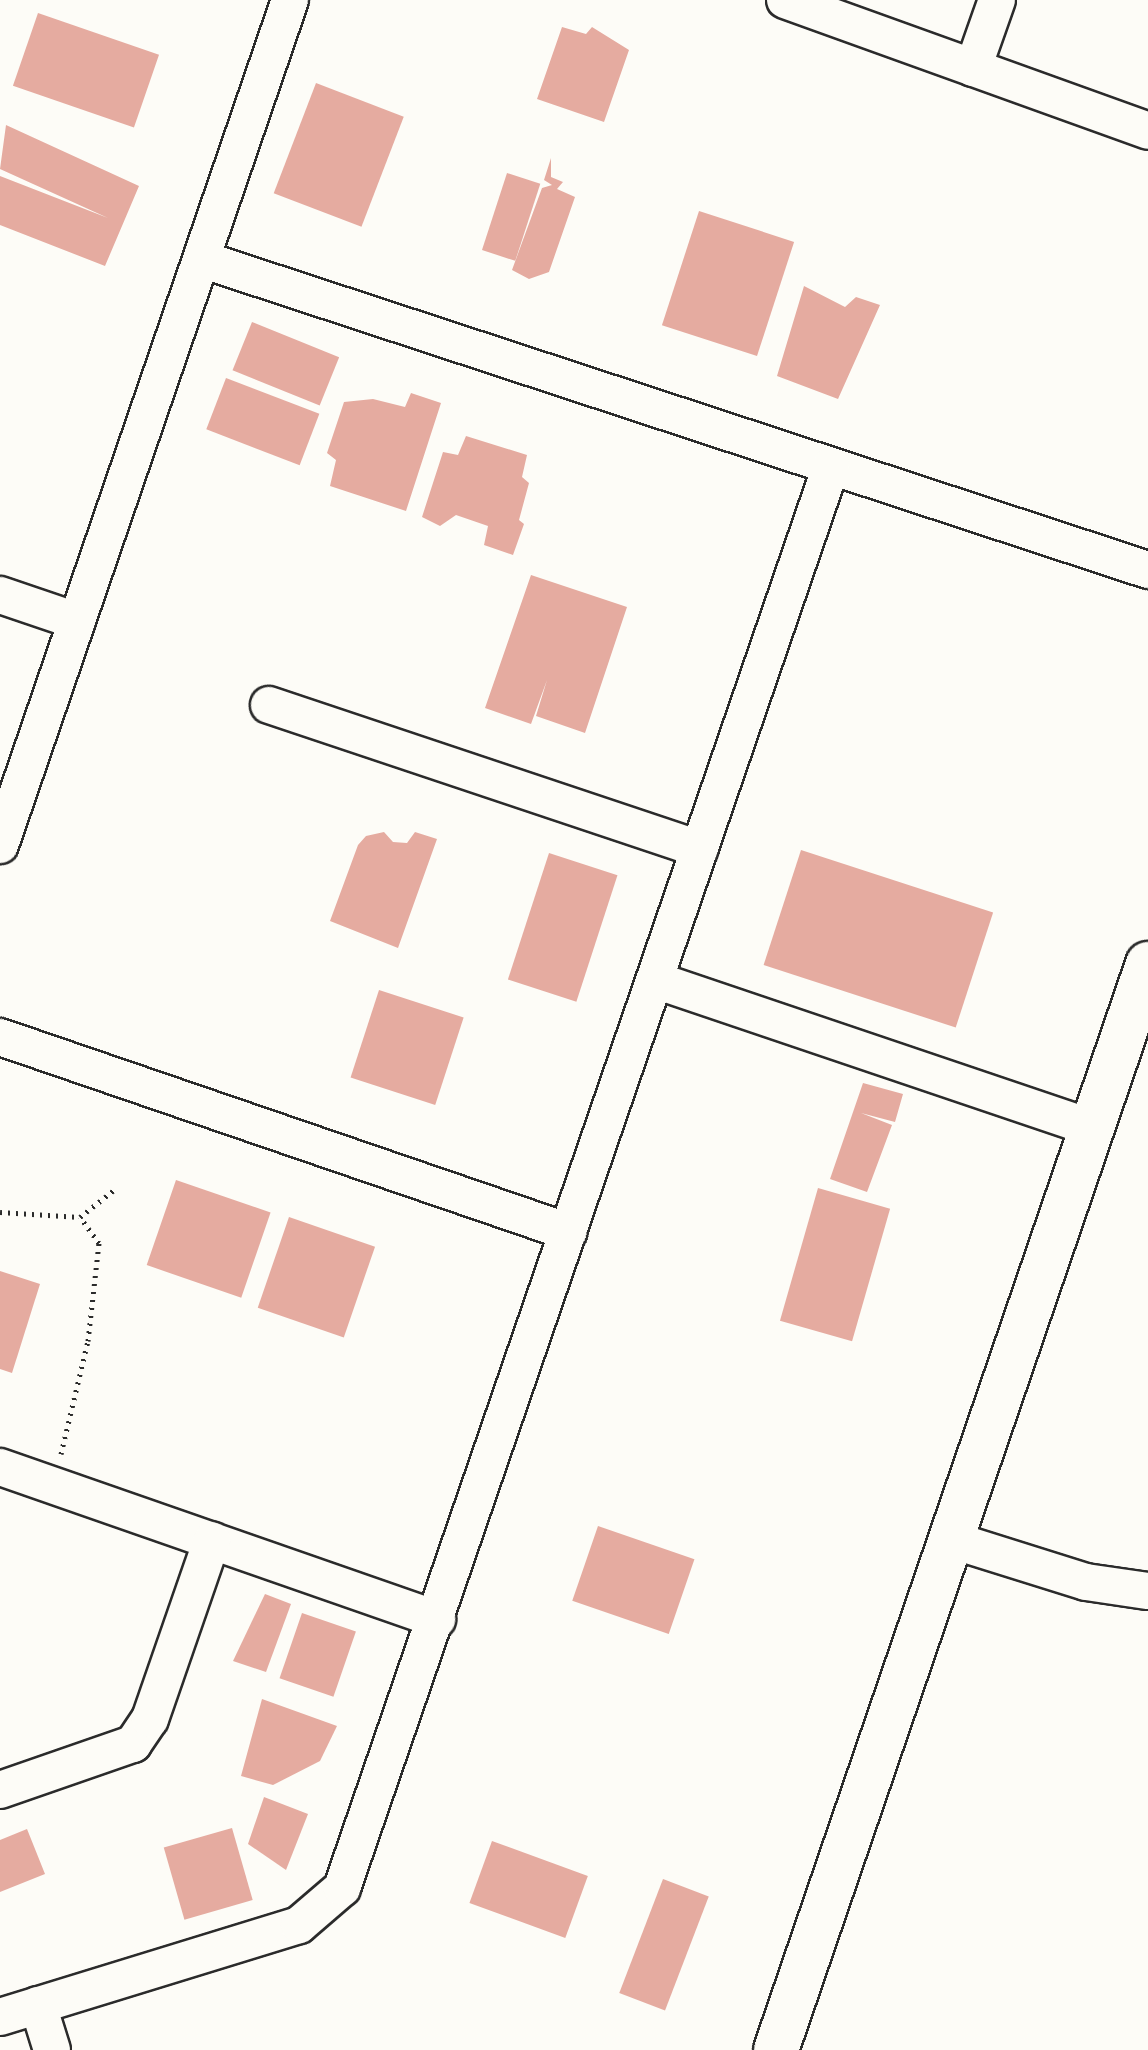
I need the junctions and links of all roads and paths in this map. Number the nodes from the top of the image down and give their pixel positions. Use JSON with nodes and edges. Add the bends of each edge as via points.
{"nodes":[{"id":1,"x":290,"y":0,"type":"edge"},
{"id":2,"x":785,"y":0,"type":"edge"},
{"id":3,"x":997,"y":0,"type":"edge"},
{"id":4,"x":973,"y":68,"type":"junction"},
{"id":5,"x":1148,"y":131,"type":"edge"},
{"id":6,"x":201,"y":259,"type":"junction"},
{"id":7,"x":831,"y":466,"type":"junction"},
{"id":8,"x":1148,"y":570,"type":"edge"},
{"id":9,"x":0,"y":595,"type":"edge"},
{"id":10,"x":77,"y":621,"type":"junction"},
{"id":11,"x":269,"y":705,"type":"dead end"},
{"id":12,"x":0,"y":845,"type":"edge"},
{"id":13,"x":700,"y":849,"type":"junction"},
{"id":14,"x":1148,"y":964,"type":"edge"},
{"id":15,"x":655,"y":980,"type":"junction"},
{"id":16,"x":0,"y":1037,"type":"edge"},
{"id":17,"x":1092,"y":1128,"type":"junction"},
{"id":18,"x":114,"y":1190,"type":"dead end"},
{"id":19,"x":0,"y":1212,"type":"edge"},
{"id":20,"x":80,"y":1217,"type":"junction"},
{"id":21,"x":569,"y":1232,"type":"junction"},
{"id":22,"x":0,"y":1467,"type":"edge"},
{"id":23,"x":53,"y":1486,"type":"junction"},
{"id":24,"x":212,"y":1540,"type":"junction"},
{"id":25,"x":952,"y":1540,"type":"junction"},
{"id":26,"x":1148,"y":1591,"type":"edge"},
{"id":27,"x":437,"y":1619,"type":"junction"},
{"id":28,"x":0,"y":1790,"type":"edge"},
{"id":29,"x":38,"y":2005,"type":"junction"},
{"id":30,"x":0,"y":2017,"type":"edge"},
{"id":31,"x":52,"y":2050,"type":"edge"},
{"id":32,"x":776,"y":2050,"type":"edge"}],
"edges":[{"from":1,"to":6,"type":"street"},
{"from":2,"to":4,"type":"street"},
{"from":3,"to":4,"type":"street"},
{"from":4,"to":5,"type":"street"},
{"from":6,"to":7,"type":"street"},
{"from":6,"to":10,"type":"street"},
{"from":7,"to":8,"type":"street"},
{"from":7,"to":13,"type":"street"},
{"from":9,"to":10,"type":"street"},
{"from":10,"to":12,"type":"street"},
{"from":11,"to":13,"type":"street"},
{"from":13,"to":15,"type":"street"},
{"from":14,"to":17,"type":"street"},
{"from":15,"to":17,"type":"street"},
{"from":15,"to":21,"type":"street"},
{"from":16,"to":21,"type":"street"},
{"from":17,"to":25,"type":"street"},
{"from":18,"to":20,"type":"path"},
{"from":19,"to":20,"type":"path"},
{"from":20,"to":23,"type":"path","via":[[99,1243],[88,1341]]},
{"from":21,"to":27,"type":"street"},
{"from":22,"to":23,"type":"street"},
{"from":23,"to":24,"type":"street"},
{"from":24,"to":27,"type":"street"},
{"from":24,"to":28,"type":"street","via":[[150,1719],[133,1744]]},
{"from":25,"to":26,"type":"street","via":[[1086,1582]]},
{"from":25,"to":32,"type":"street"},
{"from":27,"to":29,"type":"street","via":[[354,1861],[323,1909],[299,1925]]},
{"from":29,"to":30,"type":"street"},
{"from":29,"to":31,"type":"street"}]}
